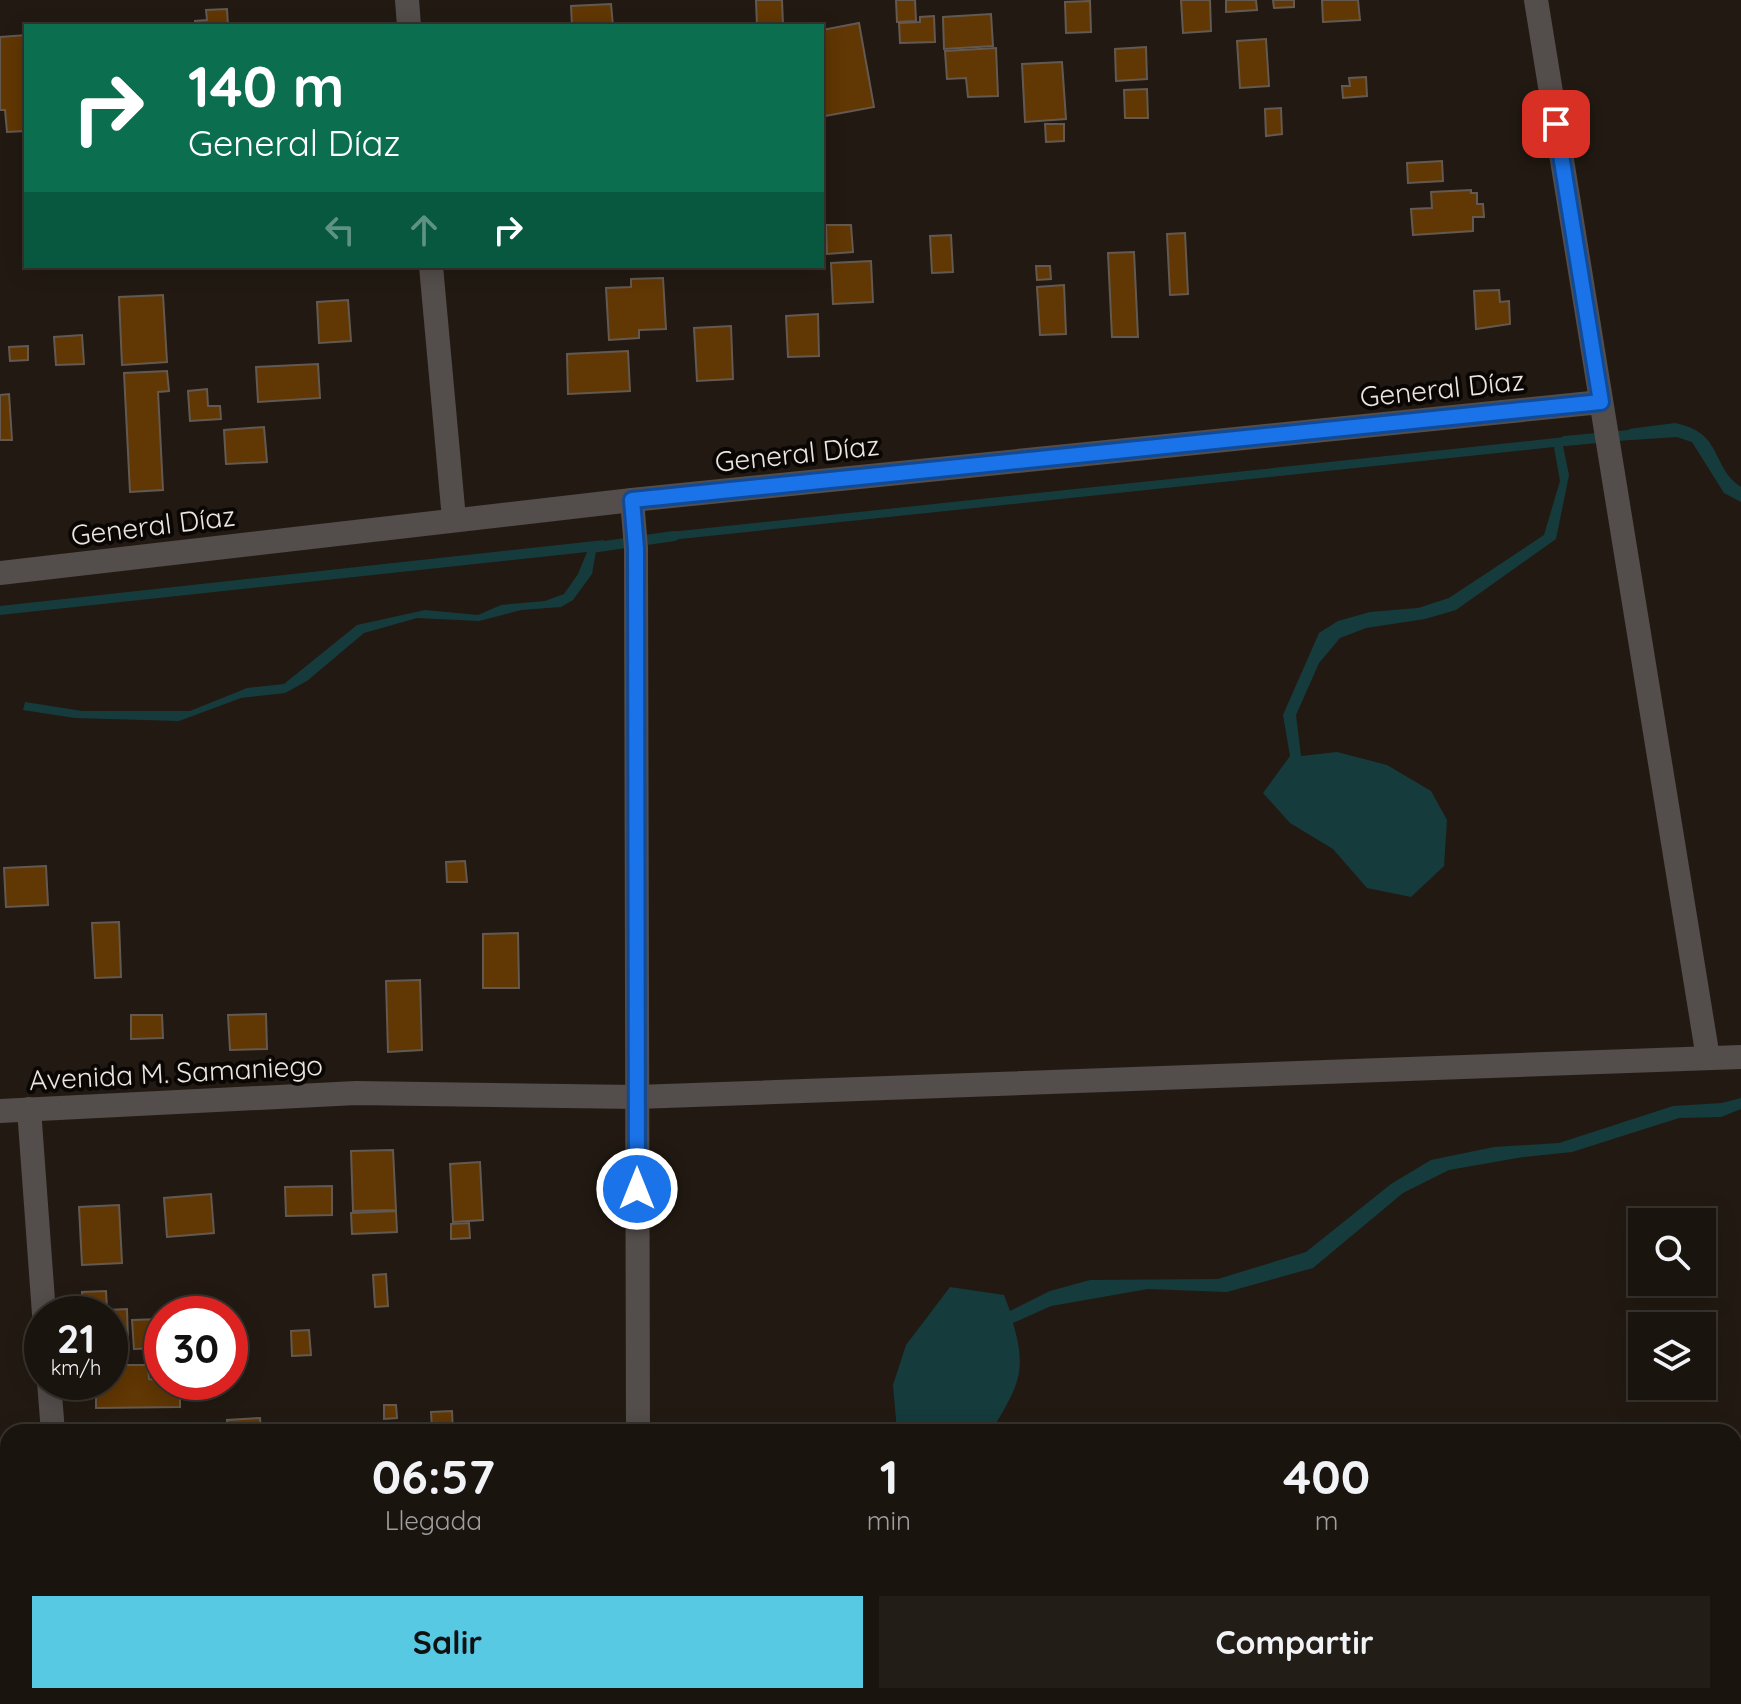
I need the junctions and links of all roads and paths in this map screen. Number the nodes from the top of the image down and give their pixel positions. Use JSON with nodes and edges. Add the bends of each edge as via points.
{"nodes":[{"id":1,"x":407,"y":0,"type":"edge"},
{"id":2,"x":1536,"y":0,"type":"edge"},
{"id":3,"x":409,"y":24,"type":"edge"},
{"id":4,"x":431,"y":268,"type":"edge"},
{"id":5,"x":1601,"y":402,"type":"junction"},
{"id":6,"x":632,"y":500,"type":"junction"},
{"id":7,"x":454,"y":519,"type":"junction"},
{"id":8,"x":0,"y":573,"type":"edge"},
{"id":9,"x":1741,"y":1057,"type":"edge"},
{"id":10,"x":1708,"y":1058,"type":"junction"},
{"id":11,"x":637,"y":1097,"type":"junction"},
{"id":12,"x":29,"y":1109,"type":"junction"},
{"id":13,"x":0,"y":1111,"type":"edge"},
{"id":14,"x":43,"y":1296,"type":"edge"},
{"id":15,"x":50,"y":1400,"type":"edge"},
{"id":16,"x":52,"y":1424,"type":"edge"},
{"id":17,"x":638,"y":1424,"type":"edge"}],
"edges":[{"from":1,"to":3,"type":"street"},
{"from":2,"to":5,"type":"street"},
{"from":4,"to":7,"type":"street"},
{"from":5,"to":6,"type":"street","name":"General Díaz"},
{"from":5,"to":10,"type":"street"},
{"from":6,"to":7,"type":"street","name":"General Díaz"},
{"from":6,"to":11,"type":"street"},
{"from":7,"to":8,"type":"street","name":"General Díaz"},
{"from":9,"to":10,"type":"street","name":"Avenida M. Samaniego"},
{"from":10,"to":11,"type":"street","name":"Avenida M. Samaniego"},
{"from":11,"to":12,"type":"street","name":"Avenida M. Samaniego","via":[[356,1093]]},
{"from":11,"to":17,"type":"street"},
{"from":12,"to":13,"type":"street","name":"Avenida M. Samaniego"},
{"from":12,"to":14,"type":"street"},
{"from":15,"to":16,"type":"street"}]}
